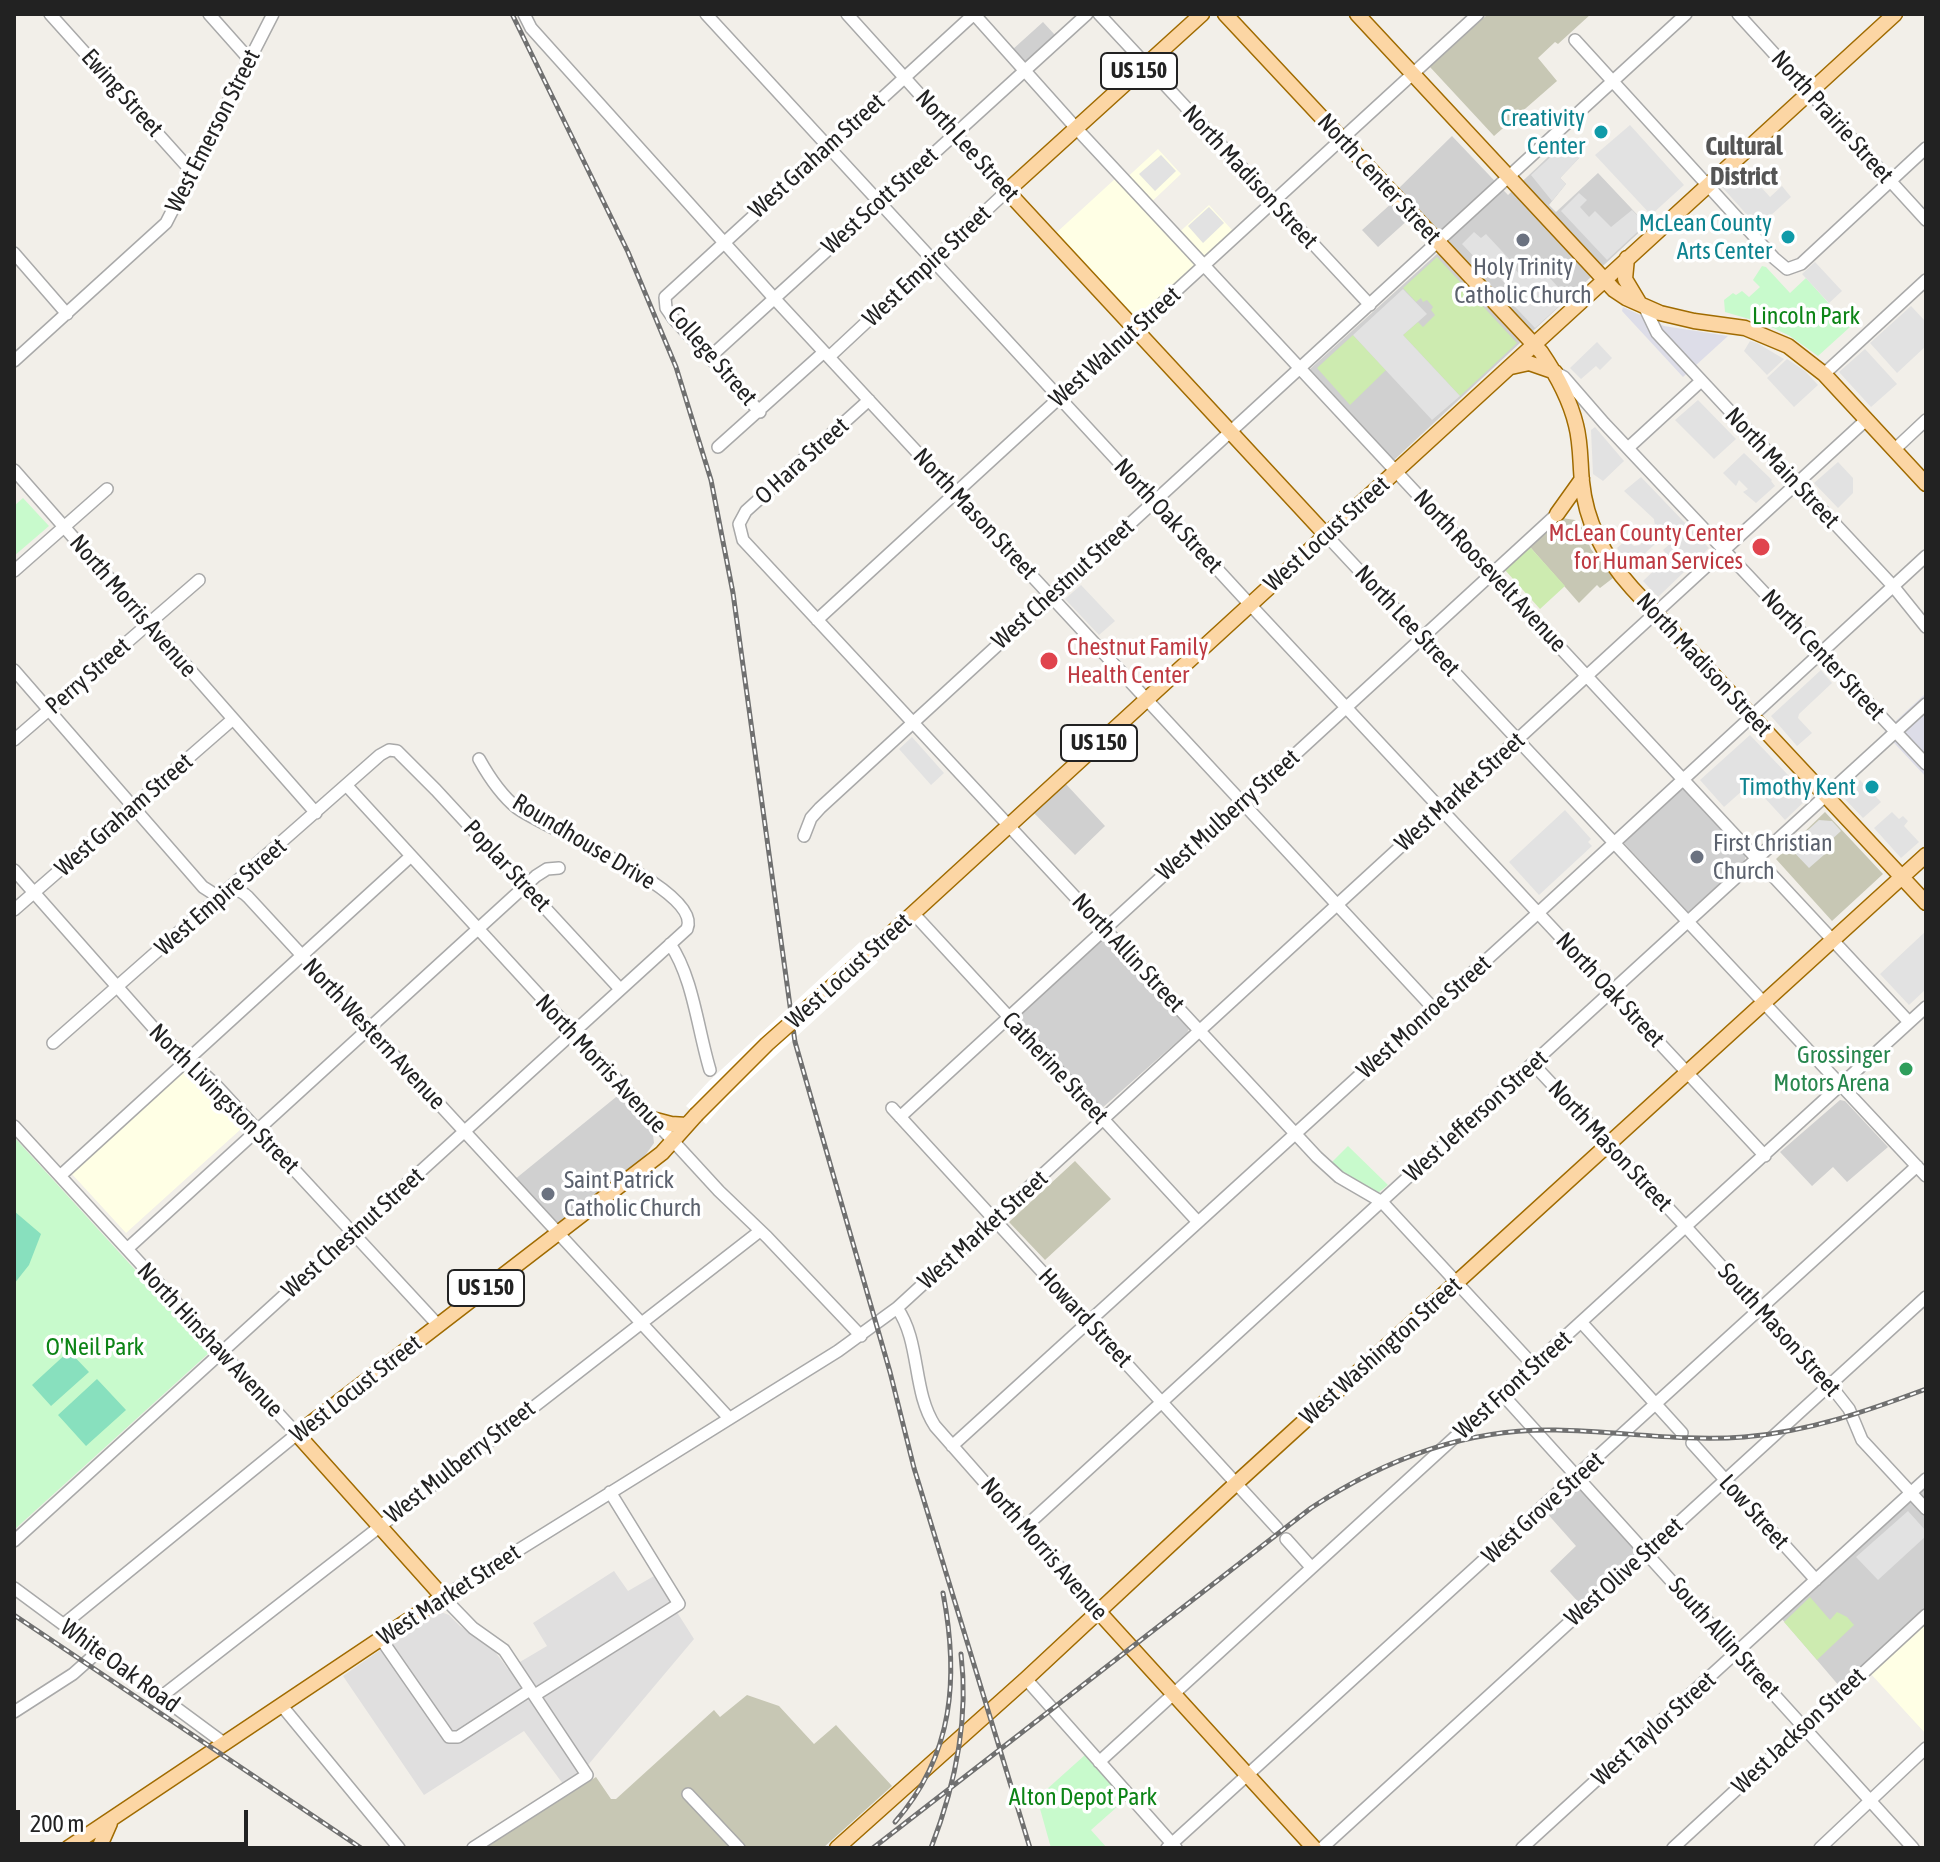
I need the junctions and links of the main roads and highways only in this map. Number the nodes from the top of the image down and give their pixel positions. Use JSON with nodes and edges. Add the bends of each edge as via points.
{"nodes":[{"id":1,"x":1202,"y":14,"type":"edge"},
{"id":2,"x":1225,"y":14,"type":"edge"},
{"id":3,"x":1357,"y":14,"type":"edge"},
{"id":4,"x":1895,"y":14,"type":"edge"},
{"id":5,"x":1007,"y":191,"type":"joint"},
{"id":6,"x":1627,"y":258,"type":"junction"},
{"id":7,"x":1603,"y":280,"type":"junction"},
{"id":8,"x":1642,"y":305,"type":"junction"},
{"id":9,"x":1533,"y":344,"type":"junction"},
{"id":10,"x":1507,"y":369,"type":"junction"},
{"id":11,"x":1555,"y":372,"type":"junction"},
{"id":12,"x":1582,"y":479,"type":"junction"},
{"id":13,"x":1926,"y":484,"type":"edge"},
{"id":14,"x":1591,"y":525,"type":"junction"},
{"id":15,"x":1326,"y":535,"type":"junction"},
{"id":16,"x":1926,"y":855,"type":"edge"},
{"id":17,"x":1902,"y":877,"type":"junction"},
{"id":18,"x":1926,"y":903,"type":"edge"},
{"id":19,"x":652,"y":1119,"type":"road end"},
{"id":20,"x":692,"y":1120,"type":"junction"},
{"id":21,"x":297,"y":1434,"type":"joint"},
{"id":22,"x":443,"y":1597,"type":"joint"},
{"id":23,"x":1098,"y":1611,"type":"junction"},
{"id":24,"x":114,"y":1818,"type":"junction"},
{"id":25,"x":75,"y":1846,"type":"edge"},
{"id":26,"x":99,"y":1848,"type":"edge"},
{"id":27,"x":837,"y":1848,"type":"edge"},
{"id":28,"x":1314,"y":1848,"type":"edge"}],
"edges":[{"from":1,"to":5,"type":"main road","name":"West Empire Street","number":"US 150"},
{"from":2,"to":9,"type":"main road","name":"North Center Street"},
{"from":3,"to":7,"type":"main road"},
{"from":4,"to":6,"type":"main road","number":"US 150"},
{"from":5,"to":15,"type":"main road","name":"North Lee Street"},
{"from":6,"to":7,"type":"main road","number":"US 150"},
{"from":6,"to":8,"type":"main road","via":[[1625,279]]},
{"from":7,"to":8,"type":"main road"},
{"from":7,"to":9,"type":"main road","name":"West Locust Street","number":"US 150"},
{"from":8,"to":13,"type":"main road","via":[[1670,316],[1764,334],[1798,352]]},
{"from":9,"to":10,"type":"main road","name":"West Locust Street","number":"US 150"},
{"from":9,"to":11,"type":"main road","name":"North Madison Street"},
{"from":10,"to":11,"type":"main road","via":[[1529,363]]},
{"from":10,"to":15,"type":"main road","name":"West Locust Street","number":"US 150"},
{"from":11,"to":12,"type":"main road","name":"North Madison Street","via":[[1576,425]]},
{"from":12,"to":14,"type":"main road","name":"North Madison Street"},
{"from":12,"to":14,"type":"main road","via":[[1557,514],[1572,512]]},
{"from":14,"to":17,"type":"main road","name":"North Madison Street","via":[[1609,560]]},
{"from":15,"to":20,"type":"main road","name":"West Locust Street","number":"US 150","bridge":true,"via":[[767,1044]]},
{"from":16,"to":17,"type":"main road","name":"West Washington Street"},
{"from":17,"to":18,"type":"main road","name":"North Madison Street"},
{"from":17,"to":23,"type":"main road","name":"West Washington Street"},
{"from":19,"to":20,"type":"main road","via":[[671,1124]]},
{"from":20,"to":21,"type":"main road","name":"West Locust Street","number":"US 150","via":[[662,1153]]},
{"from":21,"to":22,"type":"main road","name":"North Hinshaw Avenue"},
{"from":22,"to":24,"type":"main road","name":"West Market Street"},
{"from":23,"to":27,"type":"main road","name":"West Washington Street"},
{"from":23,"to":28,"type":"main road","name":"North Morris Avenue"},
{"from":24,"to":25,"type":"main road","name":"West Market Street"},
{"from":24,"to":26,"type":"main road"}]}
